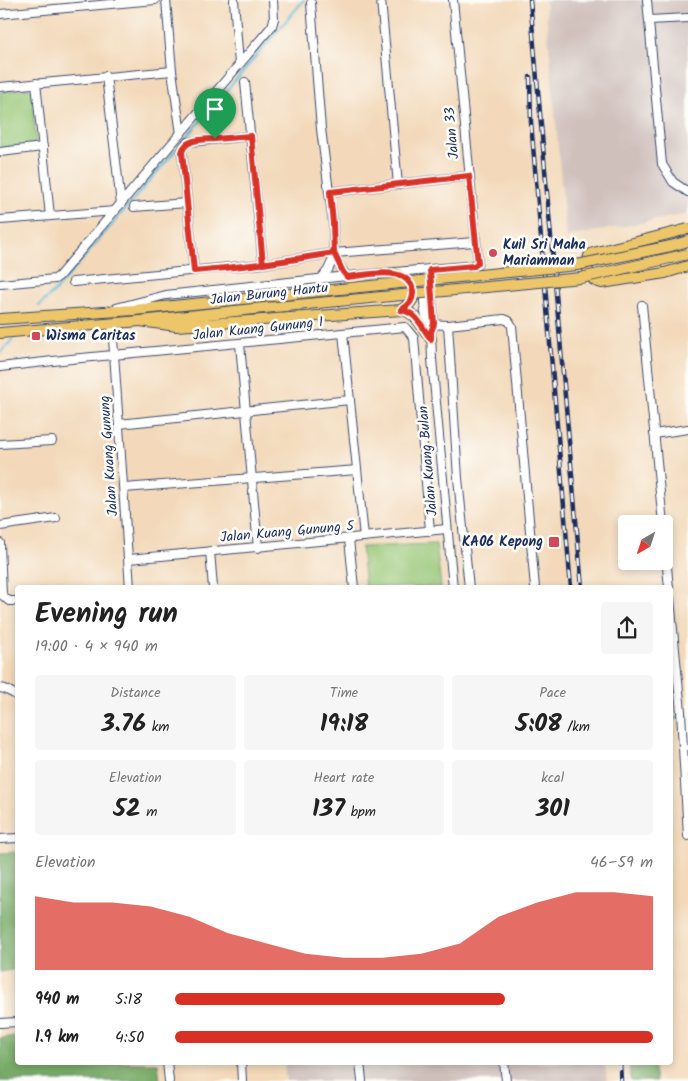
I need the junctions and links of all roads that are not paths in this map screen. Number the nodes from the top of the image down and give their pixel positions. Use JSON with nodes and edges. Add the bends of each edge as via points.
{"nodes":[{"id":1,"x":154,"y":0,"type":"edge"},
{"id":2,"x":166,"y":0,"type":"edge"},
{"id":3,"x":234,"y":0,"type":"edge"},
{"id":4,"x":273,"y":0,"type":"edge"},
{"id":5,"x":381,"y":0,"type":"edge"},
{"id":6,"x":453,"y":0,"type":"edge"},
{"id":7,"x":647,"y":0,"type":"edge"},
{"id":8,"x":311,"y":3,"type":"dead end"},
{"id":9,"x":57,"y":4,"type":"edge"},
{"id":10,"x":0,"y":14,"type":"edge"},
{"id":11,"x":688,"y":18,"type":"edge"},
{"id":12,"x":649,"y":20,"type":"junction"},
{"id":13,"x":239,"y":64,"type":"junction"},
{"id":14,"x":172,"y":71,"type":"junction"},
{"id":15,"x":106,"y":76,"type":"junction"},
{"id":16,"x":245,"y":82,"type":"dead end"},
{"id":17,"x":36,"y":83,"type":"junction"},
{"id":18,"x":0,"y":86,"type":"edge"},
{"id":19,"x":181,"y":134,"type":"junction"},
{"id":20,"x":251,"y":136,"type":"junction"},
{"id":21,"x":43,"y":147,"type":"junction"},
{"id":22,"x":0,"y":152,"type":"edge"},
{"id":23,"x":469,"y":176,"type":"junction"},
{"id":24,"x":398,"y":185,"type":"junction"},
{"id":25,"x":330,"y":192,"type":"junction"},
{"id":26,"x":688,"y":192,"type":"edge"},
{"id":27,"x":187,"y":203,"type":"junction"},
{"id":28,"x":121,"y":204,"type":"junction"},
{"id":29,"x":134,"y":207,"type":"dead end"},
{"id":30,"x":115,"y":211,"type":"junction"},
{"id":31,"x":50,"y":216,"type":"junction"},
{"id":32,"x":0,"y":220,"type":"edge"},
{"id":33,"x":688,"y":229,"type":"edge"},
{"id":34,"x":688,"y":241,"type":"edge"},
{"id":35,"x":475,"y":242,"type":"junction"},
{"id":36,"x":688,"y":254,"type":"edge"},
{"id":37,"x":334,"y":255,"type":"junction"},
{"id":38,"x":263,"y":264,"type":"junction"},
{"id":39,"x":686,"y":269,"type":"edge"},
{"id":40,"x":194,"y":271,"type":"junction"},
{"id":41,"x":426,"y":271,"type":"junction"},
{"id":42,"x":396,"y":273,"type":"junction"},
{"id":43,"x":347,"y":277,"type":"junction"},
{"id":44,"x":321,"y":279,"type":"junction"},
{"id":45,"x":73,"y":282,"type":"dead end"},
{"id":46,"x":0,"y":284,"type":"edge"},
{"id":47,"x":642,"y":305,"type":"dead end"},
{"id":48,"x":401,"y":310,"type":"junction"},
{"id":49,"x":104,"y":311,"type":"junction"},
{"id":50,"x":0,"y":319,"type":"edge"},
{"id":51,"x":140,"y":321,"type":"junction"},
{"id":52,"x":112,"y":324,"type":"junction"},
{"id":53,"x":436,"y":328,"type":"junction"},
{"id":54,"x":0,"y":333,"type":"edge"},
{"id":55,"x":344,"y":333,"type":"junction"},
{"id":56,"x":240,"y":344,"type":"junction"},
{"id":57,"x":114,"y":356,"type":"junction"},
{"id":58,"x":0,"y":367,"type":"edge"},
{"id":59,"x":350,"y":400,"type":"junction"},
{"id":60,"x":246,"y":411,"type":"junction"},
{"id":61,"x":119,"y":424,"type":"junction"},
{"id":62,"x":688,"y":430,"type":"edge"},
{"id":63,"x":654,"y":434,"type":"junction"},
{"id":64,"x":52,"y":441,"type":"dead end"},
{"id":65,"x":0,"y":444,"type":"edge"},
{"id":66,"x":357,"y":470,"type":"junction"},
{"id":67,"x":252,"y":479,"type":"junction"},
{"id":68,"x":124,"y":488,"type":"junction"},
{"id":69,"x":662,"y":515,"type":"edge"},
{"id":70,"x":56,"y":518,"type":"dead end"},
{"id":71,"x":0,"y":526,"type":"edge"},
{"id":72,"x":447,"y":530,"type":"junction"},
{"id":73,"x":430,"y":531,"type":"junction"},
{"id":74,"x":364,"y":537,"type":"junction"},
{"id":75,"x":349,"y":539,"type":"junction"},
{"id":76,"x":0,"y":542,"type":"edge"},
{"id":77,"x":258,"y":548,"type":"junction"},
{"id":78,"x":210,"y":552,"type":"junction"},
{"id":79,"x":128,"y":559,"type":"junction"},
{"id":80,"x":667,"y":570,"type":"edge"},
{"id":81,"x":130,"y":585,"type":"edge"},
{"id":82,"x":213,"y":585,"type":"edge"},
{"id":83,"x":354,"y":585,"type":"edge"},
{"id":84,"x":453,"y":585,"type":"edge"},
{"id":85,"x":469,"y":585,"type":"edge"},
{"id":86,"x":535,"y":585,"type":"edge"},
{"id":87,"x":669,"y":585,"type":"edge"},
{"id":88,"x":15,"y":601,"type":"edge"},
{"id":89,"x":673,"y":630,"type":"edge"},
{"id":90,"x":0,"y":688,"type":"edge"},
{"id":91,"x":15,"y":694,"type":"edge"},
{"id":92,"x":688,"y":836,"type":"edge"},
{"id":93,"x":15,"y":838,"type":"edge"},
{"id":94,"x":0,"y":839,"type":"edge"},
{"id":95,"x":15,"y":1022,"type":"edge"},
{"id":96,"x":0,"y":1024,"type":"edge"},
{"id":97,"x":167,"y":1065,"type":"edge"},
{"id":98,"x":240,"y":1065,"type":"edge"},
{"id":99,"x":360,"y":1065,"type":"edge"},
{"id":100,"x":504,"y":1065,"type":"edge"},
{"id":101,"x":169,"y":1081,"type":"edge"},
{"id":102,"x":242,"y":1081,"type":"edge"},
{"id":103,"x":362,"y":1081,"type":"edge"},
{"id":104,"x":506,"y":1081,"type":"edge"}],
"edges":[{"from":1,"to":9,"type":"street"},
{"from":2,"to":14,"type":"street"},
{"from":3,"to":13,"type":"street"},
{"from":4,"to":13,"type":"street","via":[[274,23]]},
{"from":5,"to":24,"type":"street"},
{"from":6,"to":23,"type":"street","name":"Jalan 33"},
{"from":7,"to":12,"type":"street"},
{"from":8,"to":25,"type":"street","via":[[321,129]]},
{"from":9,"to":10,"type":"street"},
{"from":11,"to":12,"type":"street"},
{"from":12,"to":26,"type":"street","via":[[662,164],[673,182]]},
{"from":13,"to":19,"type":"street"},
{"from":14,"to":15,"type":"street"},
{"from":14,"to":19,"type":"street"},
{"from":15,"to":17,"type":"street"},
{"from":15,"to":28,"type":"street"},
{"from":16,"to":20,"type":"street"},
{"from":17,"to":18,"type":"street"},
{"from":17,"to":21,"type":"street"},
{"from":19,"to":28,"type":"street"},
{"from":20,"to":27,"type":"street","via":[[188,142],[184,146]]},
{"from":20,"to":38,"type":"street"},
{"from":21,"to":22,"type":"street"},
{"from":21,"to":31,"type":"street"},
{"from":23,"to":24,"type":"street"},
{"from":23,"to":35,"type":"street","name":"Jalan 33"},
{"from":24,"to":25,"type":"street"},
{"from":25,"to":37,"type":"street"},
{"from":27,"to":29,"type":"street"},
{"from":27,"to":40,"type":"street"},
{"from":28,"to":30,"type":"street"},
{"from":30,"to":31,"type":"street"},
{"from":30,"to":46,"type":"street","via":[[57,278]]},
{"from":31,"to":32,"type":"street"},
{"from":33,"to":39,"type":"main road","via":[[593,253],[587,261],[591,278],[602,283]]},
{"from":34,"to":49,"type":"main road","name":"Jalan Burung Hantu","bridge":true,"via":[[577,265]]},
{"from":35,"to":37,"type":"street"},
{"from":35,"to":41,"type":"street","name":"Jalan 33","via":[[478,263],[474,266]]},
{"from":36,"to":51,"type":"main road","name":"Jalan Burung Hantu","bridge":true,"via":[[581,278]]},
{"from":37,"to":38,"type":"street"},
{"from":37,"to":43,"type":"street"},
{"from":37,"to":44,"type":"street"},
{"from":38,"to":40,"type":"street"},
{"from":40,"to":45,"type":"street"},
{"from":41,"to":42,"type":"street"},
{"from":41,"to":53,"type":"street","name":"Jalan Kuang Bulan"},
{"from":41,"to":53,"type":"street"},
{"from":42,"to":43,"type":"street"},
{"from":42,"to":48,"type":"main road","via":[[408,280],[413,295],[411,302]]},
{"from":43,"to":44,"type":"street"},
{"from":44,"to":49,"type":"street","via":[[166,295]]},
{"from":47,"to":63,"type":"street"},
{"from":48,"to":51,"type":"main road","via":[[176,326]]},
{"from":48,"to":53,"type":"main road"},
{"from":49,"to":50,"type":"main road","name":"Jalan Burung Hantu"},
{"from":51,"to":52,"type":"main road","name":"Jalan Burung Hantu"},
{"from":52,"to":54,"type":"main road","name":"Jalan Burung Hantu"},
{"from":52,"to":57,"type":"street","name":"Jalan Kuang Gunung"},
{"from":53,"to":72,"type":"street","name":"Jalan Kuang Bulan"},
{"from":53,"to":85,"type":"street","via":[[458,478]]},
{"from":53,"to":86,"type":"street","via":[[504,319],[512,326]]},
{"from":55,"to":56,"type":"street","name":"Jalan Kuang Gunung 1"},
{"from":55,"to":59,"type":"street"},
{"from":55,"to":73,"type":"street","name":"Jalan Kuang Gunung 1","via":[[405,327],[414,338]]},
{"from":56,"to":57,"type":"street","name":"Jalan Kuang Gunung 1"},
{"from":56,"to":60,"type":"street"},
{"from":57,"to":58,"type":"street","name":"Jalan Kuang Gunung 1"},
{"from":57,"to":61,"type":"street","name":"Jalan Kuang Gunung"},
{"from":59,"to":60,"type":"street"},
{"from":59,"to":66,"type":"street"},
{"from":60,"to":61,"type":"street"},
{"from":60,"to":67,"type":"street"},
{"from":61,"to":68,"type":"street","name":"Jalan Kuang Gunung"},
{"from":62,"to":63,"type":"street"},
{"from":63,"to":69,"type":"street"},
{"from":64,"to":65,"type":"street"},
{"from":66,"to":67,"type":"street"},
{"from":66,"to":74,"type":"street"},
{"from":67,"to":68,"type":"street"},
{"from":67,"to":77,"type":"street"},
{"from":68,"to":79,"type":"street","name":"Jalan Kuang Gunung"},
{"from":70,"to":71,"type":"street"},
{"from":72,"to":73,"type":"street","name":"Jalan Kuang Gunung 5"},
{"from":72,"to":84,"type":"street","name":"Jalan Kuang Bulan"},
{"from":73,"to":74,"type":"street","name":"Jalan Kuang Gunung 5"},
{"from":74,"to":75,"type":"street","name":"Jalan Kuang Gunung 5"},
{"from":75,"to":77,"type":"street","name":"Jalan Kuang Gunung 5"},
{"from":75,"to":83,"type":"street"},
{"from":76,"to":88,"type":"street","via":[[2,595],[9,601]]},
{"from":77,"to":78,"type":"street","name":"Jalan Kuang Gunung 5"},
{"from":78,"to":79,"type":"street","name":"Jalan Kuang Gunung 5"},
{"from":78,"to":82,"type":"street"},
{"from":79,"to":81,"type":"street","name":"Jalan Kuang Gunung"},
{"from":80,"to":87,"type":"street"},
{"from":89,"to":92,"type":"street"},
{"from":90,"to":91,"type":"street"},
{"from":93,"to":94,"type":"street"},
{"from":95,"to":96,"type":"street"},
{"from":97,"to":101,"type":"street"},
{"from":98,"to":102,"type":"street"},
{"from":99,"to":103,"type":"street"},
{"from":100,"to":104,"type":"street"}]}
